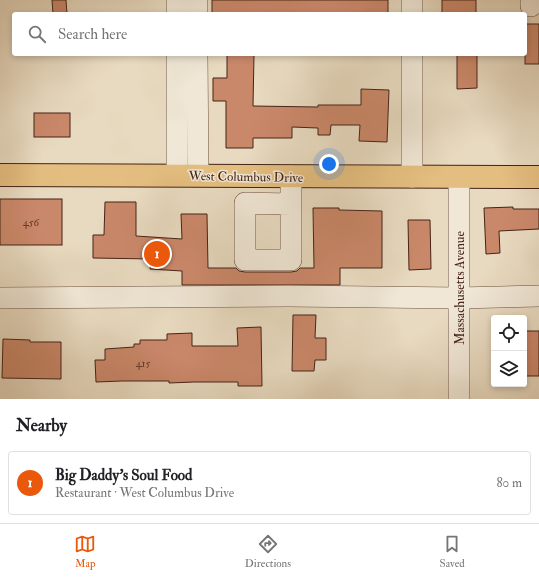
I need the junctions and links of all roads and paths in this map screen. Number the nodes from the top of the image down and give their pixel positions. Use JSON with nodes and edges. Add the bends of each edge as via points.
{"nodes":[{"id":1,"x":177,"y":0,"type":"edge"},
{"id":2,"x":197,"y":0,"type":"edge"},
{"id":3,"x":412,"y":0,"type":"edge"},
{"id":4,"x":177,"y":12,"type":"edge"},
{"id":5,"x":197,"y":12,"type":"edge"},
{"id":6,"x":412,"y":12,"type":"edge"},
{"id":7,"x":177,"y":56,"type":"edge"},
{"id":8,"x":197,"y":56,"type":"edge"},
{"id":9,"x":412,"y":56,"type":"edge"},
{"id":10,"x":0,"y":175,"type":"edge"},
{"id":11,"x":188,"y":175,"type":"junction"},
{"id":12,"x":291,"y":176,"type":"junction"},
{"id":13,"x":412,"y":177,"type":"junction"},
{"id":14,"x":459,"y":177,"type":"junction"},
{"id":15,"x":539,"y":177,"type":"edge"},
{"id":16,"x":291,"y":204,"type":"dead end"},
{"id":17,"x":539,"y":296,"type":"edge"},
{"id":18,"x":0,"y":298,"type":"edge"},
{"id":19,"x":459,"y":298,"type":"junction"},
{"id":20,"x":460,"y":399,"type":"edge"}],
"edges":[{"from":1,"to":4,"type":"street"},
{"from":2,"to":5,"type":"street"},
{"from":3,"to":6,"type":"street"},
{"from":7,"to":11,"type":"street"},
{"from":8,"to":11,"type":"street"},
{"from":9,"to":13,"type":"street"},
{"from":10,"to":11,"type":"main road","name":"West Columbus Drive"},
{"from":11,"to":12,"type":"main road","name":"West Columbus Drive"},
{"from":12,"to":13,"type":"main road","name":"West Columbus Drive"},
{"from":12,"to":16,"type":"street"},
{"from":13,"to":14,"type":"main road","name":"West Columbus Drive"},
{"from":14,"to":15,"type":"main road","name":"West Columbus Drive"},
{"from":14,"to":19,"type":"street","name":"Massachusetts Avenue"},
{"from":17,"to":19,"type":"street"},
{"from":18,"to":19,"type":"street"},
{"from":19,"to":20,"type":"street","name":"Massachusetts Avenue"}]}
